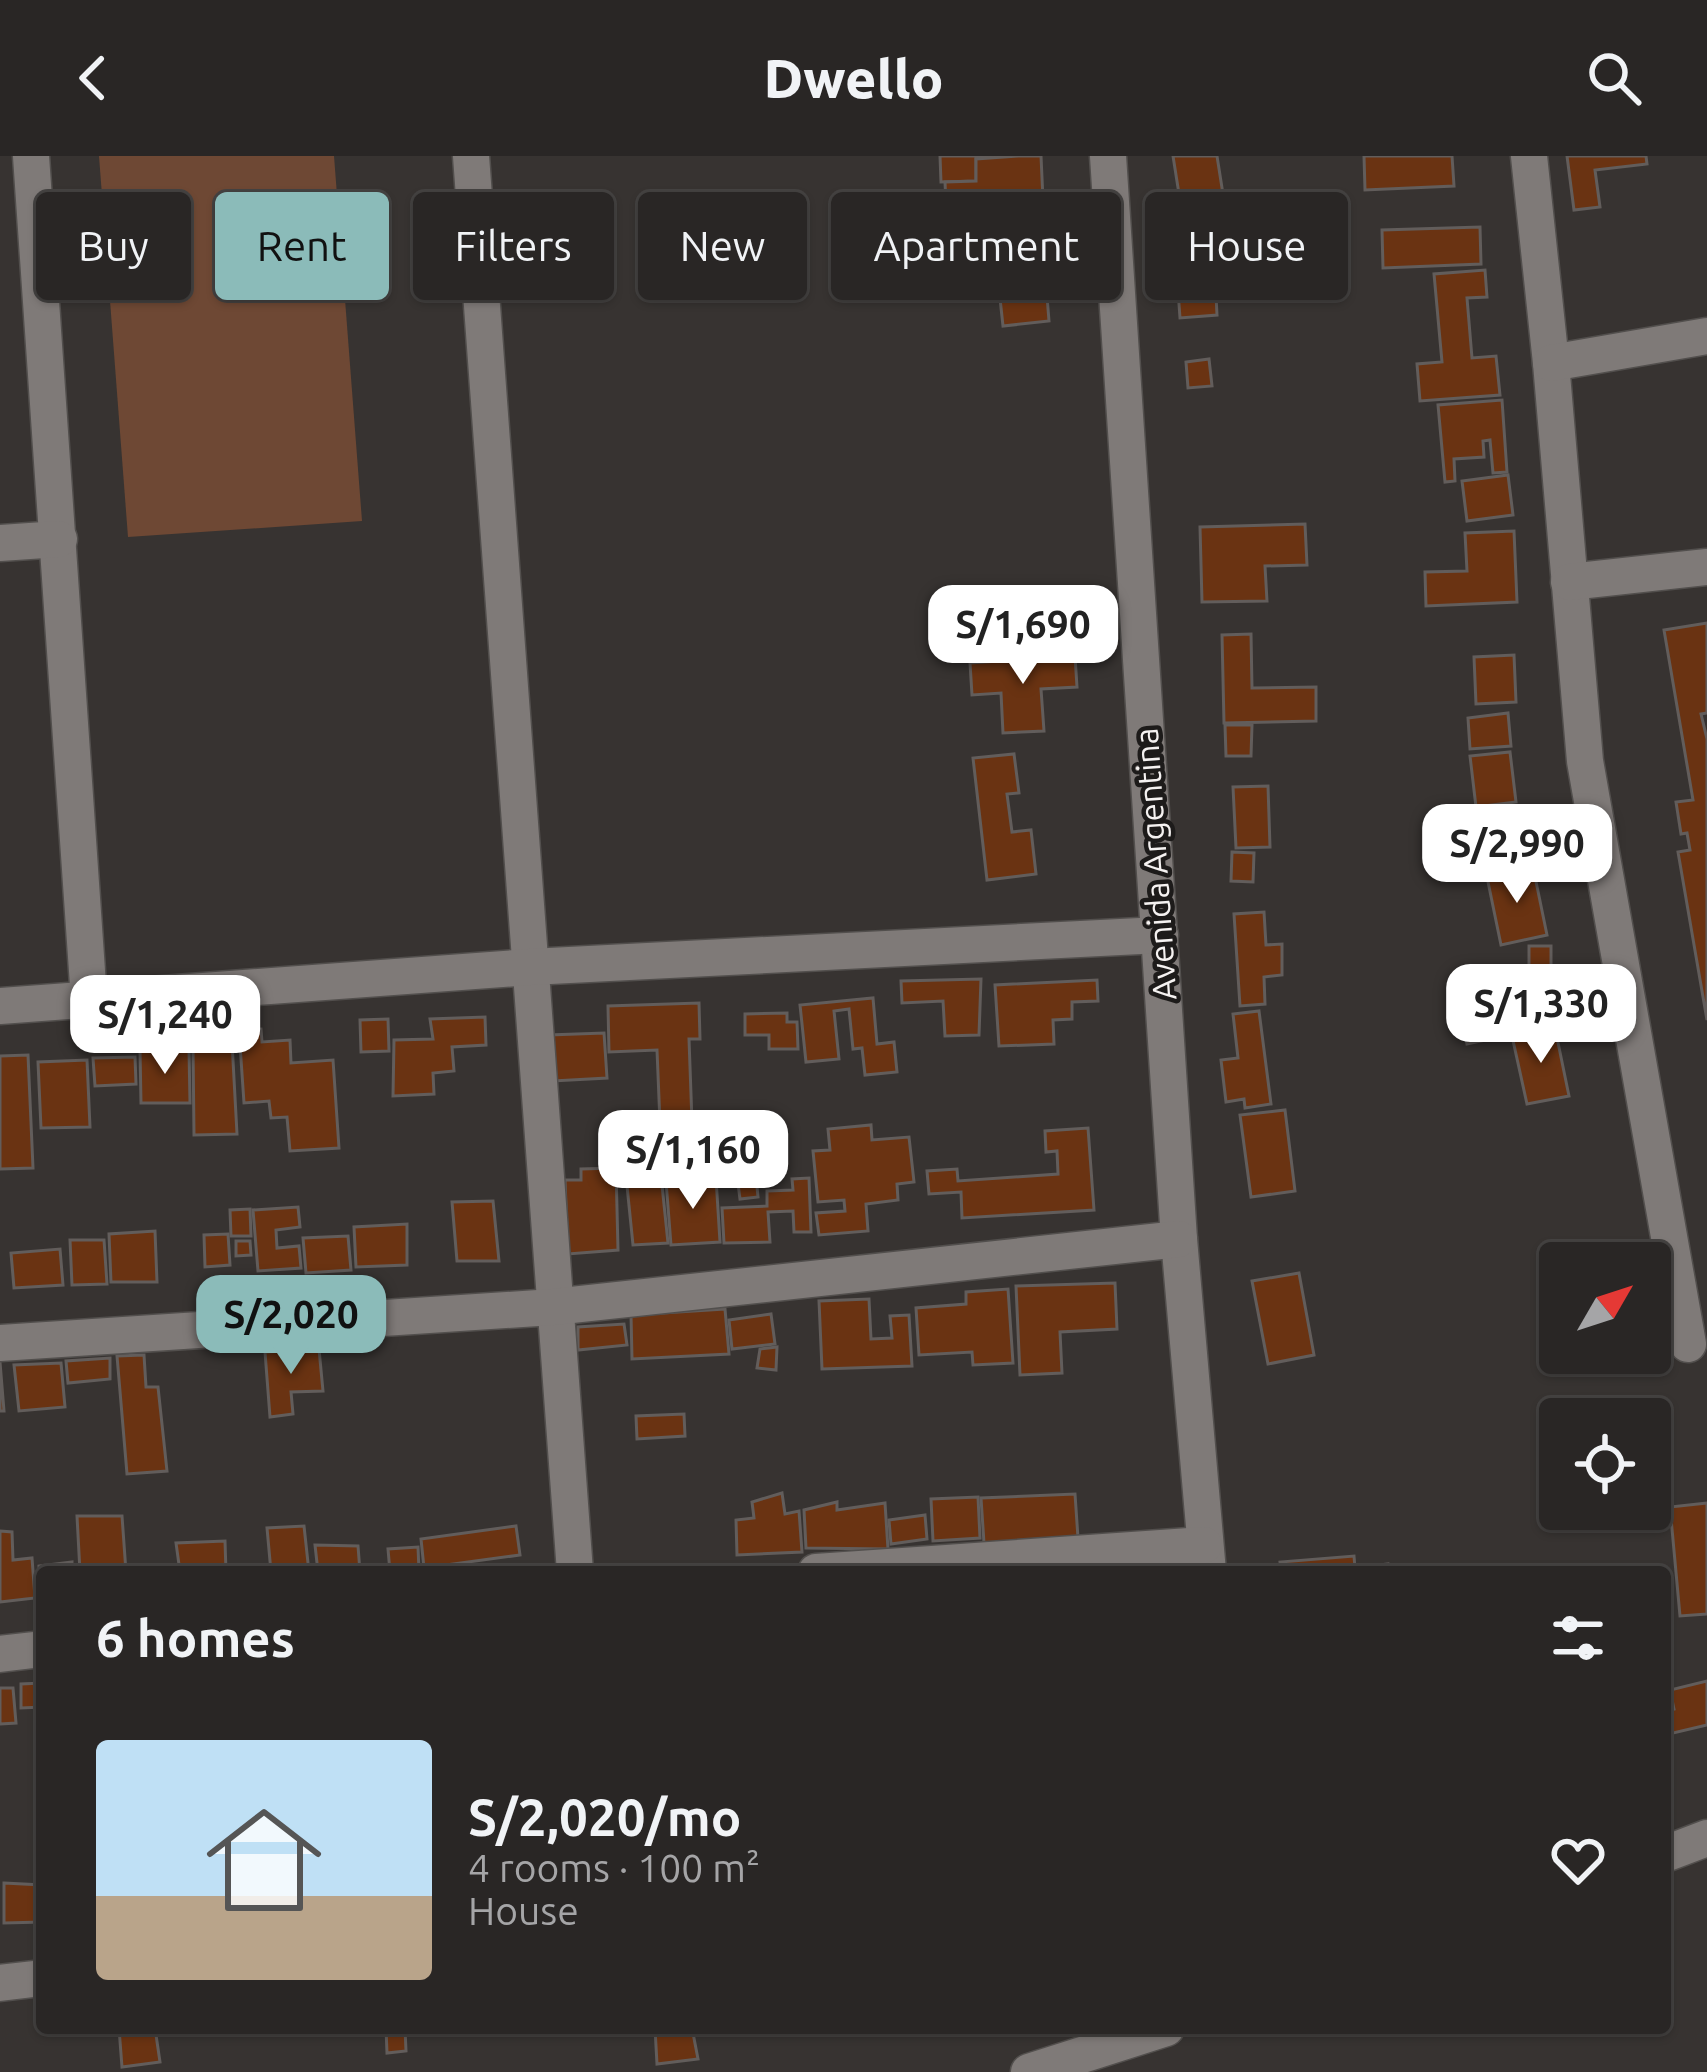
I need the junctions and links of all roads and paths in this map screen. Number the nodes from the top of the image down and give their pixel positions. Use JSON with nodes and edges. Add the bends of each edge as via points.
{"nodes":[{"id":1,"x":31,"y":156,"type":"edge"},
{"id":2,"x":471,"y":156,"type":"edge"},
{"id":3,"x":1108,"y":156,"type":"edge"},
{"id":4,"x":1529,"y":156,"type":"edge"},
{"id":5,"x":1707,"y":336,"type":"edge"},
{"id":6,"x":1551,"y":363,"type":"junction"},
{"id":7,"x":59,"y":539,"type":"junction"},
{"id":8,"x":0,"y":543,"type":"edge"},
{"id":9,"x":1707,"y":567,"type":"edge"},
{"id":10,"x":1569,"y":582,"type":"junction"},
{"id":11,"x":1160,"y":935,"type":"junction"},
{"id":12,"x":530,"y":967,"type":"junction"},
{"id":13,"x":89,"y":1000,"type":"junction"},
{"id":14,"x":0,"y":1006,"type":"edge"},
{"id":15,"x":1179,"y":1239,"type":"junction"},
{"id":16,"x":553,"y":1307,"type":"junction"},
{"id":17,"x":0,"y":1343,"type":"edge"},
{"id":18,"x":1688,"y":1344,"type":"dead end"},
{"id":19,"x":1206,"y":1559,"type":"edge"},
{"id":20,"x":575,"y":1566,"type":"edge"},
{"id":21,"x":996,"y":1566,"type":"edge"},
{"id":22,"x":36,"y":1650,"type":"edge"},
{"id":23,"x":0,"y":1654,"type":"edge"},
{"id":24,"x":1707,"y":1838,"type":"edge"},
{"id":25,"x":1671,"y":1852,"type":"edge"},
{"id":26,"x":36,"y":1979,"type":"edge"},
{"id":27,"x":0,"y":1983,"type":"edge"},
{"id":28,"x":1147,"y":2034,"type":"edge"},
{"id":29,"x":1029,"y":2072,"type":"edge"}],
"edges":[{"from":1,"to":7,"type":"street"},
{"from":2,"to":12,"type":"street"},
{"from":3,"to":11,"type":"street","name":"Avenida Argentina"},
{"from":4,"to":6,"type":"street"},
{"from":5,"to":6,"type":"street"},
{"from":6,"to":10,"type":"street"},
{"from":7,"to":8,"type":"street"},
{"from":7,"to":13,"type":"street"},
{"from":9,"to":10,"type":"street"},
{"from":10,"to":18,"type":"street","via":[[1585,761]]},
{"from":11,"to":12,"type":"street"},
{"from":11,"to":15,"type":"street","name":"Avenida Argentina"},
{"from":12,"to":13,"type":"street"},
{"from":12,"to":16,"type":"street"},
{"from":13,"to":14,"type":"street"},
{"from":15,"to":16,"type":"street"},
{"from":15,"to":19,"type":"street","name":"Avenida Argentina"},
{"from":16,"to":17,"type":"street"},
{"from":16,"to":20,"type":"street"},
{"from":19,"to":21,"type":"street"},
{"from":22,"to":23,"type":"street"},
{"from":24,"to":25,"type":"street"},
{"from":26,"to":27,"type":"street"},
{"from":28,"to":29,"type":"street"}]}
